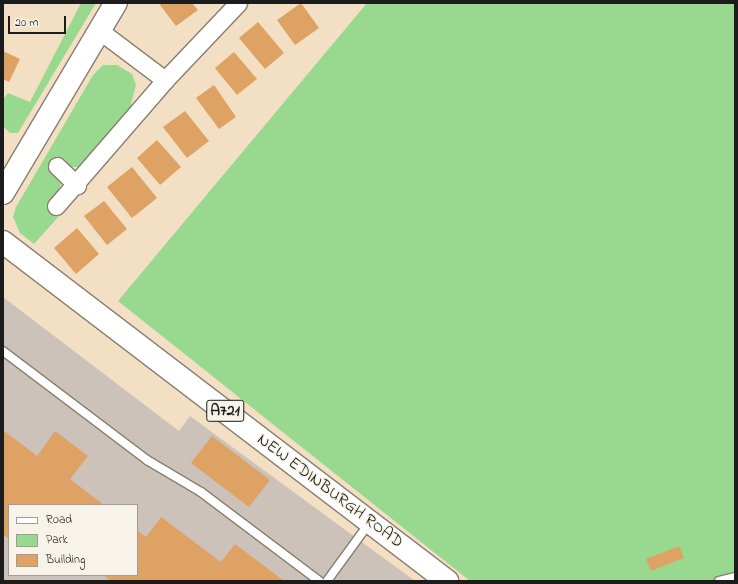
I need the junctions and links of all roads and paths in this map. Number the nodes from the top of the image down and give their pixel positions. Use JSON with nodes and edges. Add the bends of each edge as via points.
{"nodes":[{"id":1,"x":116,"y":3,"type":"edge"},
{"id":2,"x":238,"y":3,"type":"edge"},
{"id":3,"x":100,"y":31,"type":"junction"},
{"id":4,"x":165,"y":80,"type":"junction"},
{"id":5,"x":57,"y":166,"type":"dead end"},
{"id":6,"x":76,"y":185,"type":"junction"},
{"id":7,"x":3,"y":193,"type":"edge"},
{"id":8,"x":56,"y":206,"type":"dead end"},
{"id":9,"x":3,"y":242,"type":"edge"},
{"id":10,"x":3,"y":351,"type":"edge"},
{"id":11,"x":370,"y":522,"type":"junction"},
{"id":12,"x":735,"y":578,"type":"edge"},
{"id":13,"x":319,"y":581,"type":"edge"},
{"id":14,"x":327,"y":581,"type":"edge"},
{"id":15,"x":447,"y":581,"type":"edge"},
{"id":16,"x":719,"y":581,"type":"edge"}],
"edges":[{"from":1,"to":3,"type":"main road"},
{"from":2,"to":4,"type":"street"},
{"from":3,"to":4,"type":"street"},
{"from":3,"to":7,"type":"main road"},
{"from":4,"to":6,"type":"street"},
{"from":5,"to":6,"type":"street"},
{"from":6,"to":8,"type":"street"},
{"from":9,"to":11,"type":"main road","name":"NEW EDINBURGH ROAD","number":"A721"},
{"from":10,"to":13,"type":"lane","via":[[147,460],[201,492]]},
{"from":11,"to":14,"type":"lane"},
{"from":11,"to":15,"type":"main road","name":"NEW EDINBURGH ROAD","number":"A721"},
{"from":12,"to":16,"type":"lane"}]}
